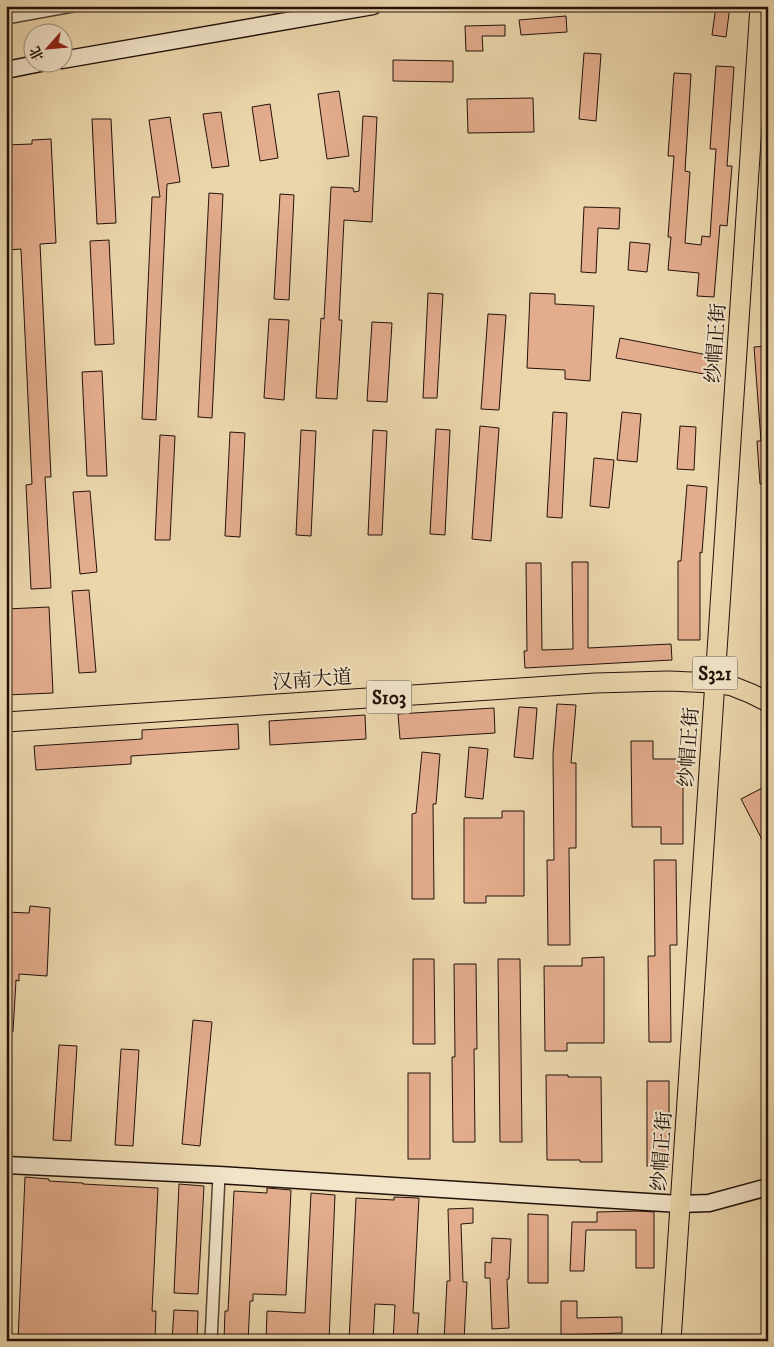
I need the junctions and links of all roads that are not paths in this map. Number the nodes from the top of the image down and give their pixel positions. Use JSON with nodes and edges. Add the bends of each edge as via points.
{"nodes":[{"id":1,"x":72,"y":6,"type":"edge"},
{"id":2,"x":373,"y":6,"type":"edge"},
{"id":3,"x":760,"y":6,"type":"edge"},
{"id":4,"x":6,"y":18,"type":"edge"},
{"id":5,"x":768,"y":39,"type":"edge"},
{"id":6,"x":72,"y":58,"type":"edge"},
{"id":7,"x":22,"y":67,"type":"edge"},
{"id":8,"x":6,"y":70,"type":"edge"},
{"id":9,"x":720,"y":684,"type":"junction"},
{"id":10,"x":768,"y":702,"type":"edge"},
{"id":11,"x":6,"y":722,"type":"edge"},
{"id":12,"x":6,"y":1165,"type":"edge"},
{"id":13,"x":219,"y":1175,"type":"junction"},
{"id":14,"x":768,"y":1187,"type":"edge"},
{"id":15,"x":686,"y":1204,"type":"junction"},
{"id":16,"x":211,"y":1341,"type":"edge"},
{"id":17,"x":671,"y":1341,"type":"edge"},
{"id":18,"x":682,"y":1341,"type":"edge"}],
"edges":[{"from":1,"to":4,"type":"street"},
{"from":2,"to":6,"type":"street"},
{"from":3,"to":9,"type":"main road","name":"纱帽正街","number":"S321"},
{"from":5,"to":9,"type":"main road","name":"纱帽正街","number":"S321"},
{"from":7,"to":8,"type":"street"},
{"from":9,"to":10,"type":"main road","name":"汉南大道","number":"S103"},
{"from":9,"to":11,"type":"main road","name":"汉南大道","number":"S103","via":[[669,681],[595,683]]},
{"from":9,"to":15,"type":"main road","name":"纱帽正街","number":"S321"},
{"from":12,"to":13,"type":"street"},
{"from":13,"to":15,"type":"street"},
{"from":13,"to":16,"type":"street"},
{"from":14,"to":15,"type":"street","via":[[709,1203]]},
{"from":15,"to":17,"type":"main road","name":"纱帽正街","number":"S321"},
{"from":15,"to":18,"type":"main road","name":"纱帽正街","number":"S321"}]}
